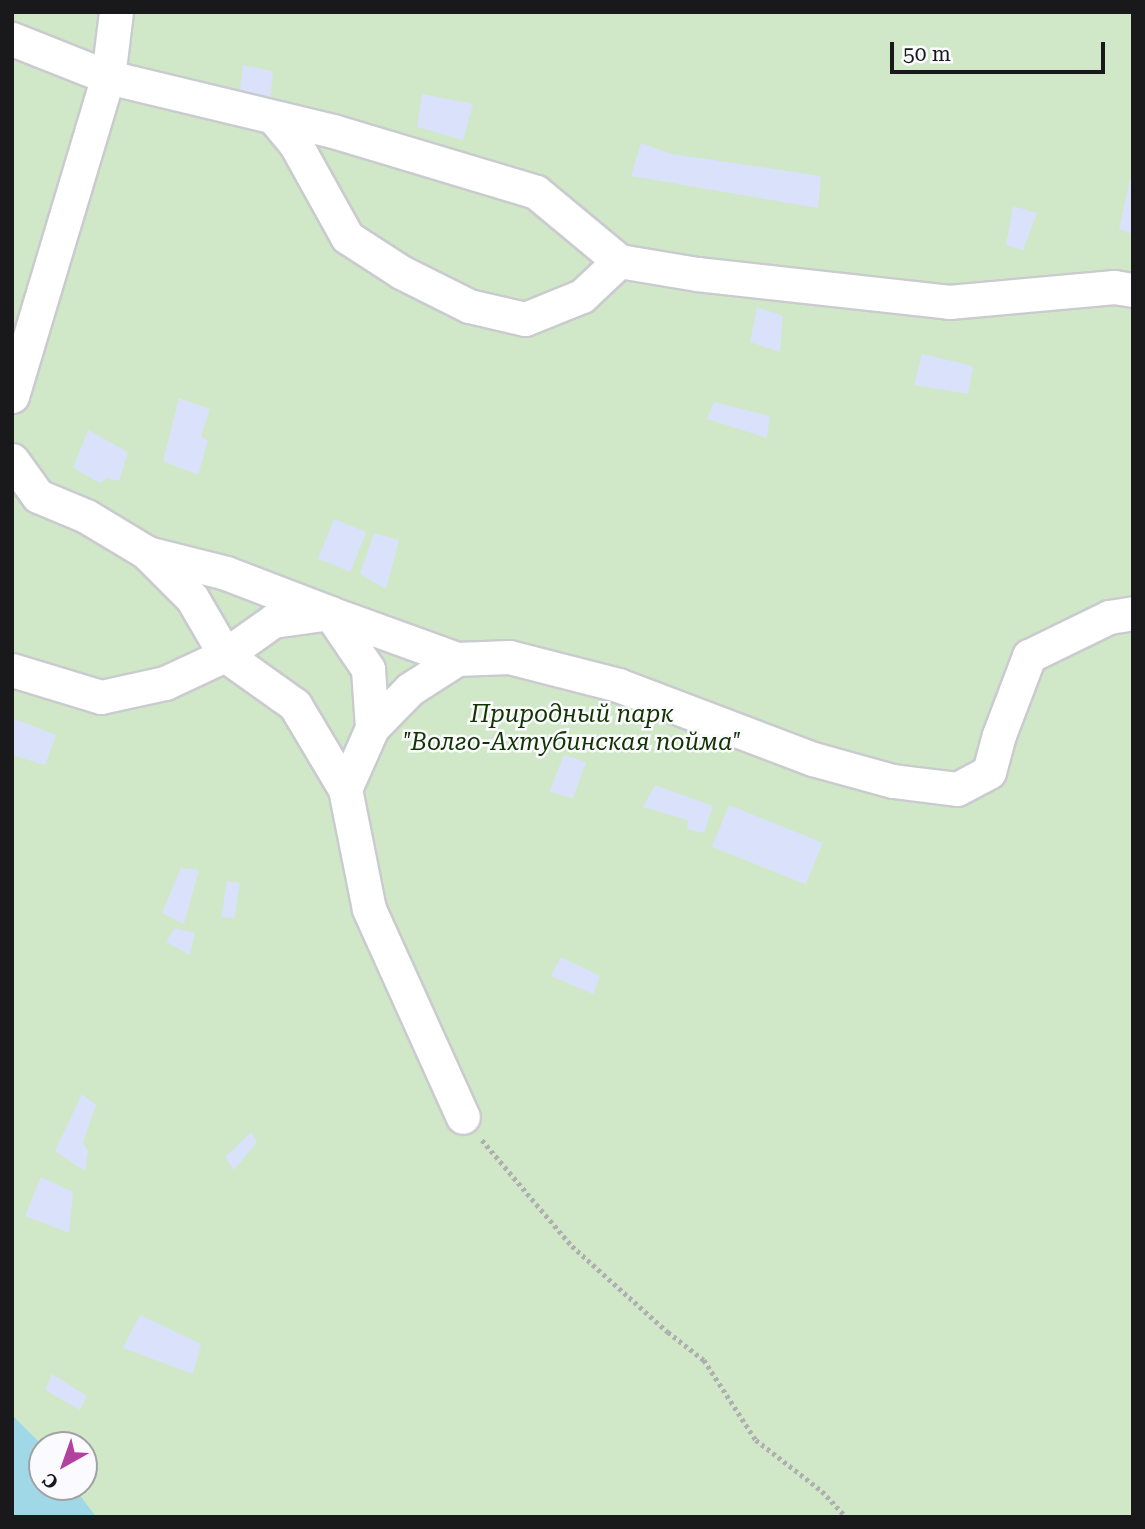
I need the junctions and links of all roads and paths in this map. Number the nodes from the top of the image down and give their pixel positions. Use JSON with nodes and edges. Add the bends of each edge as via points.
{"nodes":[{"id":1,"x":116,"y":12,"type":"edge"},
{"id":2,"x":12,"y":39,"type":"edge"},
{"id":3,"x":108,"y":77,"type":"junction"},
{"id":4,"x":274,"y":117,"type":"junction"},
{"id":5,"x":619,"y":261,"type":"junction"},
{"id":6,"x":1133,"y":290,"type":"edge"},
{"id":7,"x":12,"y":396,"type":"edge"},
{"id":8,"x":12,"y":460,"type":"edge"},
{"id":9,"x":146,"y":552,"type":"junction"},
{"id":10,"x":1133,"y":612,"type":"edge"},
{"id":11,"x":330,"y":613,"type":"junction"},
{"id":12,"x":225,"y":655,"type":"junction"},
{"id":13,"x":457,"y":659,"type":"junction"},
{"id":14,"x":12,"y":670,"type":"edge"},
{"id":15,"x":372,"y":727,"type":"junction"},
{"id":16,"x":345,"y":789,"type":"junction"},
{"id":17,"x":463,"y":1118,"type":"joint"},
{"id":18,"x":846,"y":1517,"type":"edge"}],
"edges":[{"from":1,"to":3,"type":"street"},
{"from":2,"to":3,"type":"street"},
{"from":3,"to":4,"type":"street"},
{"from":3,"to":7,"type":"street"},
{"from":4,"to":5,"type":"street","via":[[536,192]]},
{"from":4,"to":5,"type":"street","via":[[295,143],[347,237],[401,272],[469,306],[525,319],[582,296]]},
{"from":5,"to":6,"type":"street","via":[[949,302],[1114,287]]},
{"from":8,"to":9,"type":"street","via":[[38,496],[86,516]]},
{"from":9,"to":11,"type":"street","via":[[226,573]]},
{"from":9,"to":12,"type":"street","via":[[192,598]]},
{"from":10,"to":13,"type":"street","via":[[1109,617],[1029,656],[989,772],[957,789],[893,780],[813,759],[618,685],[509,657]]},
{"from":11,"to":12,"type":"street","via":[[273,621]]},
{"from":11,"to":13,"type":"street"},
{"from":11,"to":15,"type":"street","via":[[368,669]]},
{"from":12,"to":14,"type":"street","via":[[164,682],[101,697]]},
{"from":12,"to":16,"type":"street","via":[[295,705]]},
{"from":13,"to":15,"type":"street","via":[[410,689]]},
{"from":15,"to":16,"type":"street"},
{"from":16,"to":17,"type":"street","via":[[369,909]]},
{"from":17,"to":18,"type":"path","via":[[572,1246],[704,1360],[756,1440],[822,1491]]}]}
